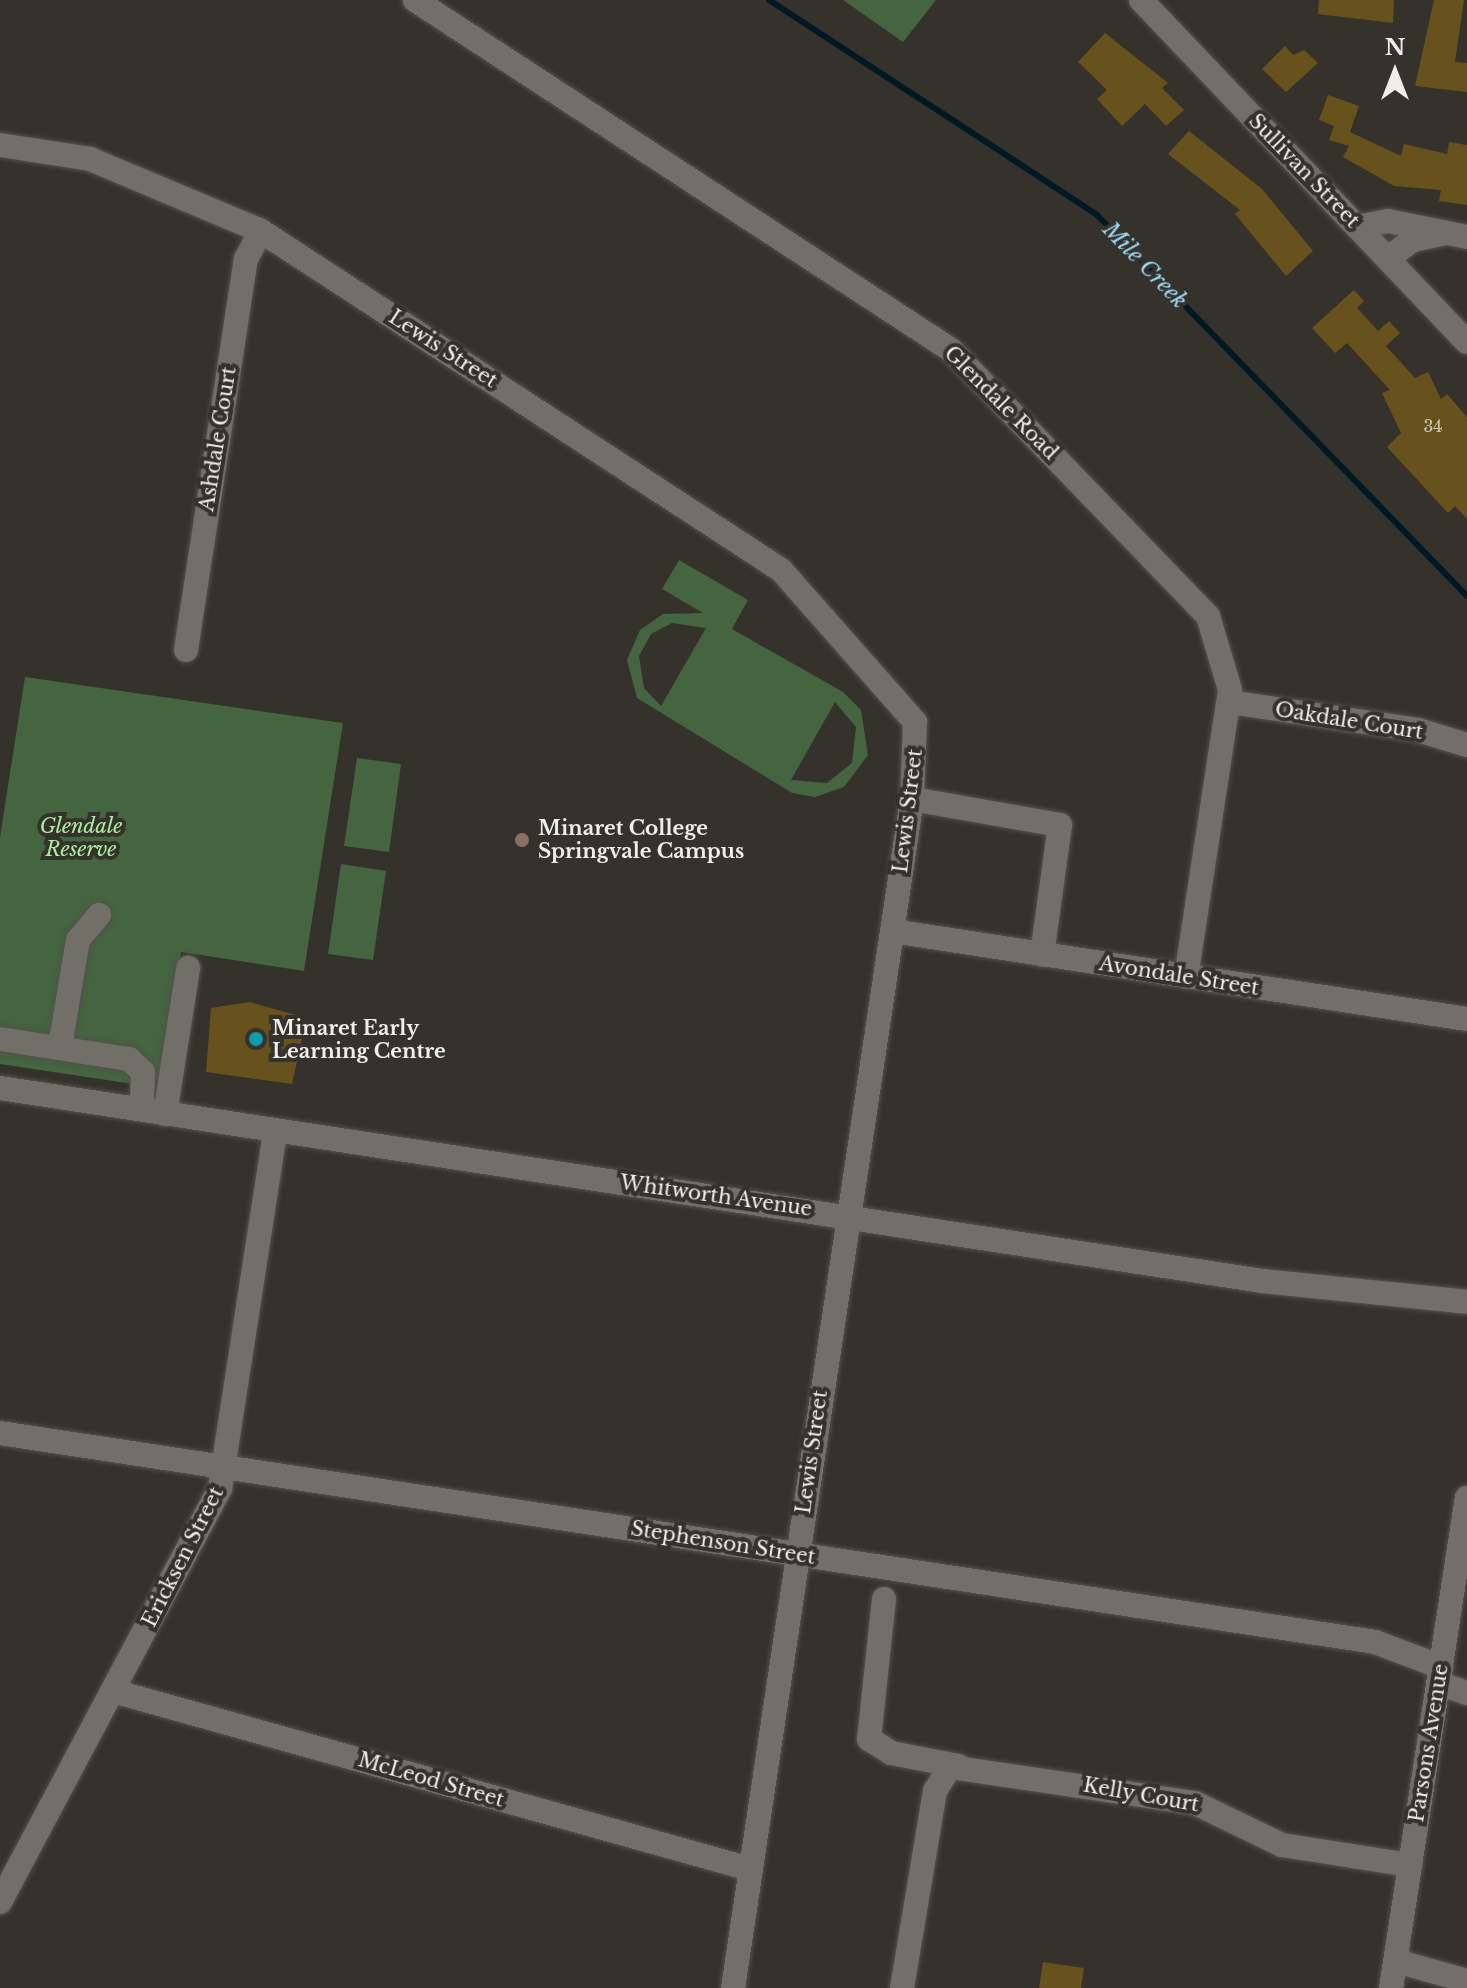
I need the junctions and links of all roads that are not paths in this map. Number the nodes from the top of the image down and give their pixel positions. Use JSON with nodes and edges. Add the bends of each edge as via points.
{"nodes":[{"id":1,"x":415,"y":0,"type":"edge"},
{"id":2,"x":1141,"y":0,"type":"edge"},
{"id":3,"x":0,"y":145,"type":"edge"},
{"id":4,"x":1357,"y":227,"type":"junction"},
{"id":5,"x":261,"y":231,"type":"junction"},
{"id":6,"x":1455,"y":235,"type":"edge"},
{"id":7,"x":1388,"y":258,"type":"junction"},
{"id":8,"x":1467,"y":342,"type":"edge"},
{"id":9,"x":186,"y":650,"type":"dead end"},
{"id":10,"x":1229,"y":702,"type":"junction"},
{"id":11,"x":1467,"y":745,"type":"edge"},
{"id":12,"x":912,"y":799,"type":"junction"},
{"id":13,"x":99,"y":915,"type":"dead end"},
{"id":14,"x":892,"y":931,"type":"junction"},
{"id":15,"x":1042,"y":955,"type":"junction"},
{"id":16,"x":188,"y":968,"type":"dead end"},
{"id":17,"x":1186,"y":977,"type":"junction"},
{"id":18,"x":1467,"y":1019,"type":"edge"},
{"id":19,"x":0,"y":1039,"type":"edge"},
{"id":20,"x":60,"y":1047,"type":"junction"},
{"id":21,"x":0,"y":1088,"type":"edge"},
{"id":22,"x":153,"y":1112,"type":"junction"},
{"id":23,"x":275,"y":1132,"type":"junction"},
{"id":24,"x":849,"y":1215,"type":"junction"},
{"id":25,"x":1467,"y":1302,"type":"edge"},
{"id":26,"x":1432,"y":1303,"type":"junction"},
{"id":27,"x":1467,"y":1316,"type":"edge"},
{"id":28,"x":0,"y":1433,"type":"edge"},
{"id":29,"x":225,"y":1467,"type":"junction"},
{"id":30,"x":1467,"y":1498,"type":"edge"},
{"id":31,"x":797,"y":1554,"type":"junction"},
{"id":32,"x":884,"y":1599,"type":"dead end"},
{"id":33,"x":1440,"y":1675,"type":"junction"},
{"id":34,"x":113,"y":1691,"type":"junction"},
{"id":35,"x":1467,"y":1693,"type":"edge"},
{"id":36,"x":959,"y":1766,"type":"junction"},
{"id":37,"x":1410,"y":1865,"type":"junction"},
{"id":38,"x":750,"y":1869,"type":"junction"},
{"id":39,"x":0,"y":1902,"type":"edge"},
{"id":40,"x":1393,"y":1976,"type":"edge"},
{"id":41,"x":1462,"y":1980,"type":"edge"},
{"id":42,"x":733,"y":1988,"type":"edge"},
{"id":43,"x":902,"y":1988,"type":"edge"}],
"edges":[{"from":1,"to":10,"type":"street","name":"Glendale Road","via":[[951,350],[1208,616],[1227,669]]},
{"from":2,"to":4,"type":"street","name":"Sullivan Street"},
{"from":3,"to":5,"type":"street","name":"Lewis Street","via":[[90,159]]},
{"from":4,"to":6,"type":"street","via":[[1388,221]]},
{"from":4,"to":7,"type":"street","name":"Sullivan Street"},
{"from":5,"to":9,"type":"street","name":"Ashdale Court","via":[[246,259]]},
{"from":5,"to":12,"type":"street","name":"Lewis Street","via":[[781,570],[915,722]]},
{"from":6,"to":7,"type":"street","via":[[1413,240]]},
{"from":7,"to":8,"type":"street","name":"Sullivan Street"},
{"from":10,"to":11,"type":"street","name":"Oakdale Court","via":[[1418,730]]},
{"from":10,"to":17,"type":"street","name":"Glendale Road"},
{"from":12,"to":14,"type":"street","name":"Lewis Street"},
{"from":12,"to":15,"type":"street","via":[[1060,825]]},
{"from":13,"to":20,"type":"street","via":[[78,940]]},
{"from":14,"to":15,"type":"street","name":"Avondale Street"},
{"from":14,"to":24,"type":"street","name":"Lewis Street"},
{"from":15,"to":17,"type":"street","name":"Avondale Street"},
{"from":16,"to":22,"type":"street"},
{"from":17,"to":18,"type":"street","name":"Avondale Street"},
{"from":19,"to":20,"type":"street"},
{"from":20,"to":22,"type":"street","via":[[139,1065]]},
{"from":21,"to":22,"type":"street","name":"Whitworth Avenue"},
{"from":22,"to":23,"type":"street","name":"Whitworth Avenue"},
{"from":23,"to":24,"type":"street","name":"Whitworth Avenue"},
{"from":23,"to":29,"type":"street","name":"Ericksen Street"},
{"from":24,"to":26,"type":"street","name":"Whitworth Avenue"},
{"from":24,"to":31,"type":"street","name":"Lewis Street"},
{"from":25,"to":26,"type":"street","name":"Whitworth Avenue"},
{"from":26,"to":27,"type":"street","name":"Whitworth Avenue"},
{"from":28,"to":29,"type":"street","name":"Stephenson Street"},
{"from":29,"to":31,"type":"street","name":"Stephenson Street"},
{"from":29,"to":34,"type":"street","name":"Ericksen Street","via":[[211,1508]]},
{"from":30,"to":33,"type":"street","name":"Parsons Avenue"},
{"from":31,"to":33,"type":"street","name":"Stephenson Street","via":[[1375,1642]]},
{"from":31,"to":38,"type":"street","name":"Lewis Street"},
{"from":32,"to":36,"type":"street","name":"Kelly Court","via":[[869,1739],[891,1753]]},
{"from":33,"to":35,"type":"street","name":"Stephenson Street"},
{"from":33,"to":37,"type":"street","name":"Parsons Avenue"},
{"from":34,"to":38,"type":"street","name":"McLeod Street"},
{"from":34,"to":39,"type":"street","name":"Ericksen Street"},
{"from":36,"to":37,"type":"street","name":"Kelly Court","via":[[1195,1803],[1282,1845]]},
{"from":36,"to":43,"type":"street","via":[[944,1770],[935,1791]]},
{"from":37,"to":40,"type":"street","name":"Parsons Avenue"},
{"from":38,"to":42,"type":"street","name":"Lewis Street"},
{"from":40,"to":41,"type":"street"}]}
